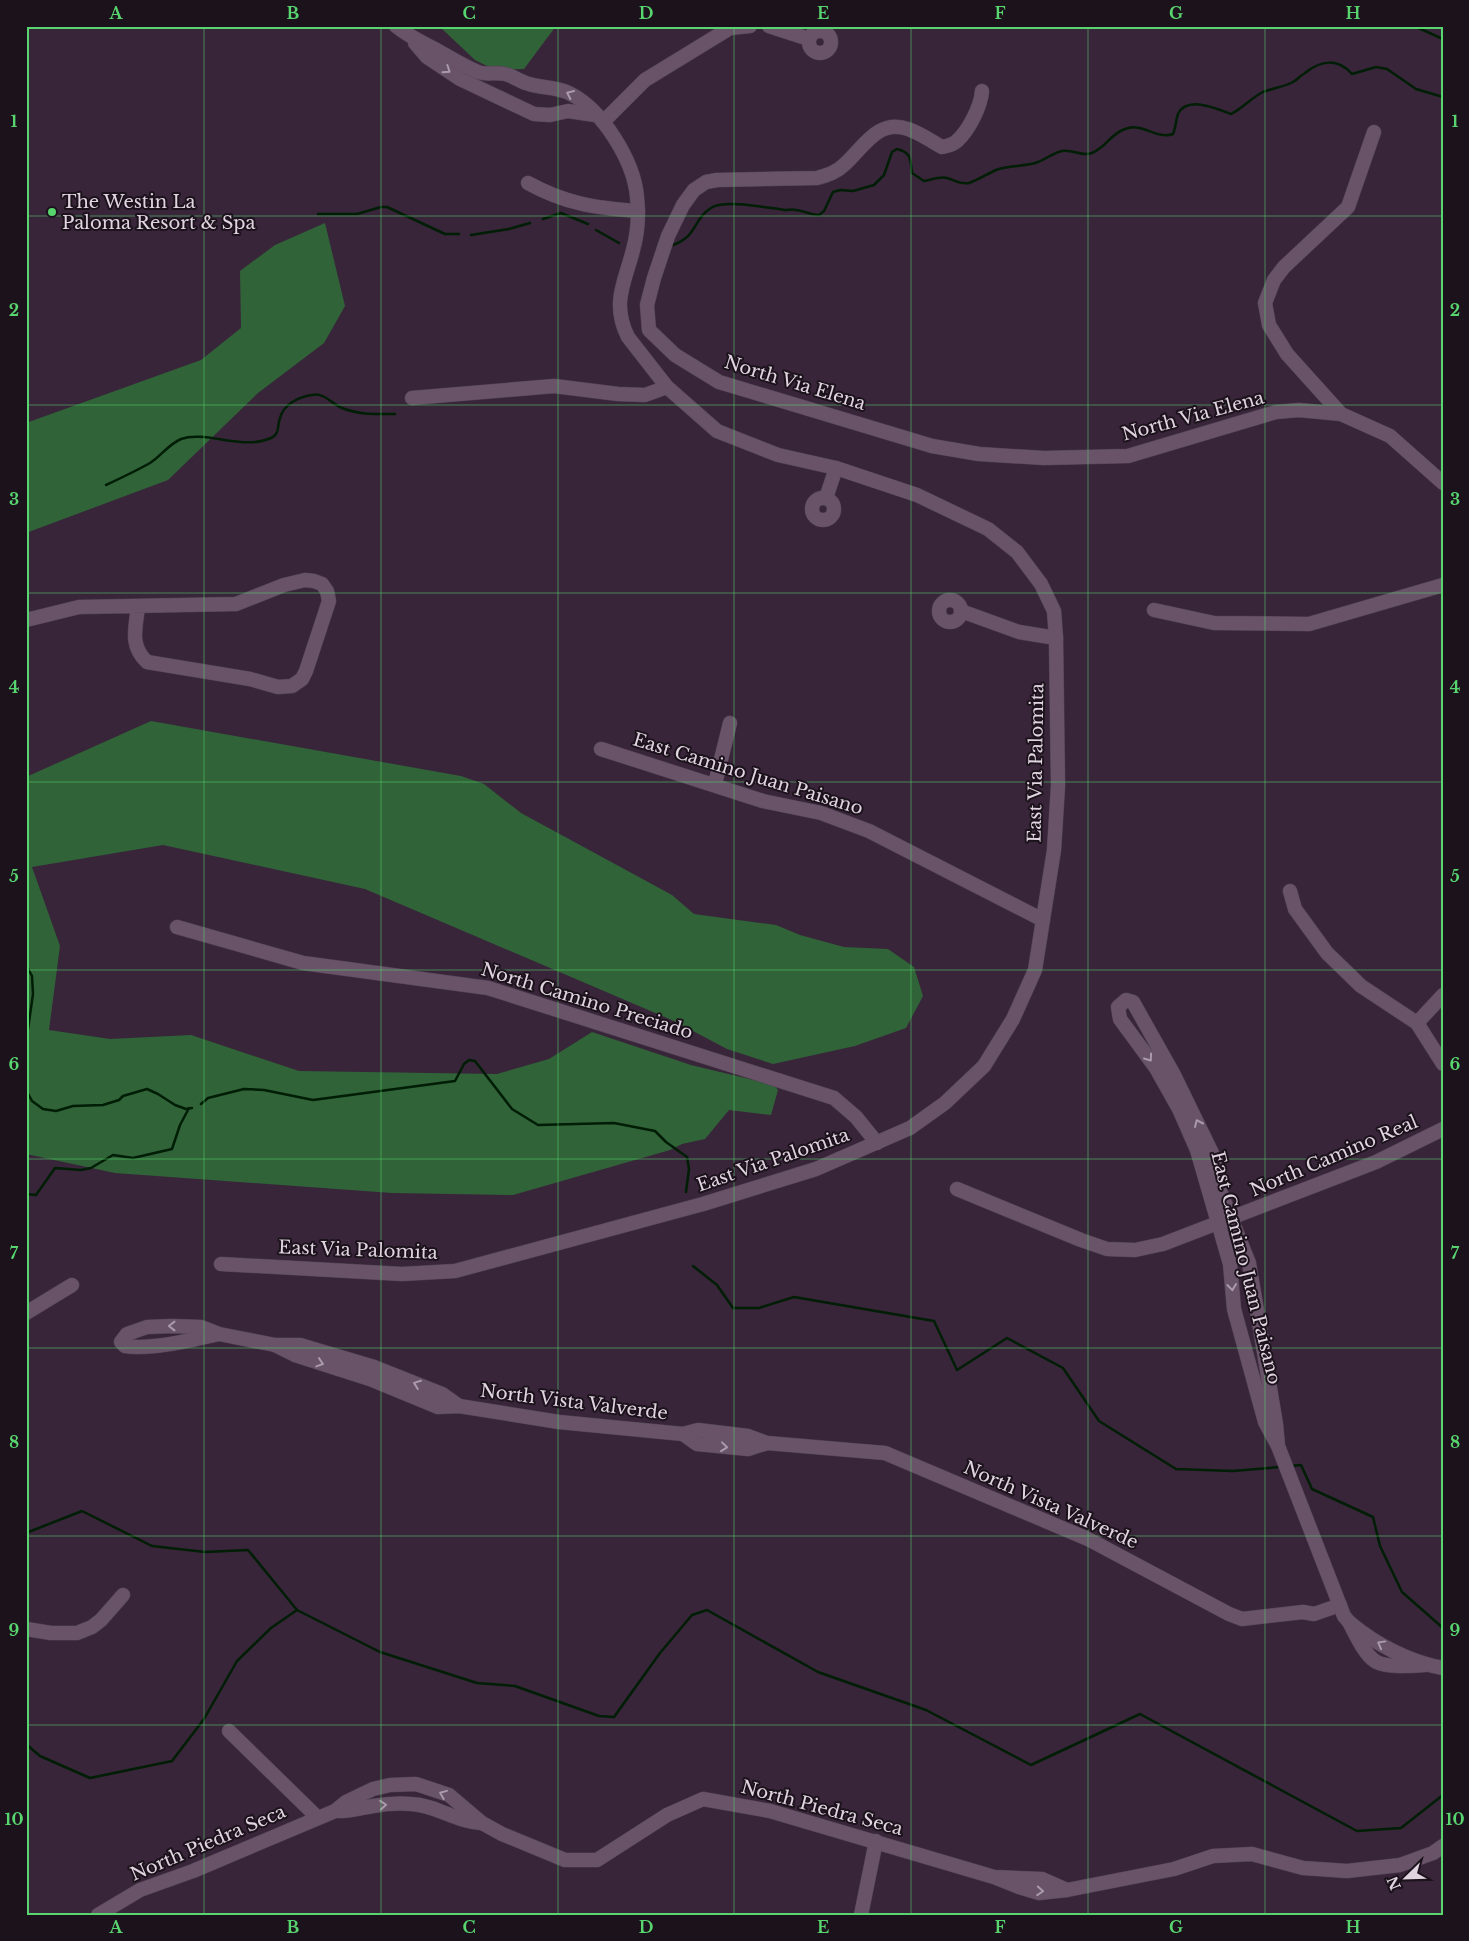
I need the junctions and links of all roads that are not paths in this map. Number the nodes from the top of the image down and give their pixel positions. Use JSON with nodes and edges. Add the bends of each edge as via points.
{"nodes":[{"id":1,"x":396,"y":26,"type":"edge"},
{"id":2,"x":750,"y":26,"type":"edge"},
{"id":3,"x":769,"y":26,"type":"edge"},
{"id":4,"x":411,"y":38,"type":"junction"},
{"id":5,"x":810,"y":40,"type":"dead end"},
{"id":6,"x":982,"y":91,"type":"dead end"},
{"id":7,"x":599,"y":118,"type":"junction"},
{"id":8,"x":1374,"y":132,"type":"dead end"},
{"id":9,"x":528,"y":183,"type":"dead end"},
{"id":10,"x":638,"y":211,"type":"junction"},
{"id":11,"x":667,"y":387,"type":"junction"},
{"id":12,"x":412,"y":398,"type":"dead end"},
{"id":13,"x":1342,"y":414,"type":"junction"},
{"id":14,"x":836,"y":468,"type":"junction"},
{"id":15,"x":1443,"y":483,"type":"edge"},
{"id":16,"x":826,"y":498,"type":"dead end"},
{"id":17,"x":1443,"y":585,"type":"edge"},
{"id":18,"x":138,"y":606,"type":"junction"},
{"id":19,"x":1154,"y":610,"type":"dead end"},
{"id":20,"x":961,"y":611,"type":"dead end"},
{"id":21,"x":26,"y":620,"type":"edge"},
{"id":22,"x":1056,"y":638,"type":"junction"},
{"id":23,"x":730,"y":723,"type":"dead end"},
{"id":24,"x":600,"y":749,"type":"dead end"},
{"id":25,"x":715,"y":784,"type":"junction"},
{"id":26,"x":1290,"y":891,"type":"dead end"},
{"id":27,"x":1043,"y":920,"type":"junction"},
{"id":28,"x":176,"y":927,"type":"dead end"},
{"id":29,"x":1443,"y":995,"type":"edge"},
{"id":30,"x":1417,"y":1023,"type":"junction"},
{"id":31,"x":1443,"y":1064,"type":"edge"},
{"id":32,"x":1443,"y":1129,"type":"edge"},
{"id":33,"x":877,"y":1143,"type":"junction"},
{"id":34,"x":957,"y":1189,"type":"dead end"},
{"id":35,"x":1225,"y":1220,"type":"junction"},
{"id":36,"x":221,"y":1264,"type":"dead end"},
{"id":37,"x":72,"y":1285,"type":"dead end"},
{"id":38,"x":26,"y":1313,"type":"edge"},
{"id":39,"x":219,"y":1334,"type":"junction"},
{"id":40,"x":1278,"y":1446,"type":"junction"},
{"id":41,"x":123,"y":1595,"type":"dead end"},
{"id":42,"x":1340,"y":1605,"type":"junction"},
{"id":43,"x":26,"y":1629,"type":"edge"},
{"id":44,"x":1443,"y":1668,"type":"edge"},
{"id":45,"x":229,"y":1731,"type":"dead end"},
{"id":46,"x":335,"y":1811,"type":"junction"},
{"id":47,"x":317,"y":1817,"type":"junction"},
{"id":48,"x":482,"y":1822,"type":"junction"},
{"id":49,"x":876,"y":1841,"type":"junction"},
{"id":50,"x":1443,"y":1846,"type":"edge"},
{"id":51,"x":98,"y":1915,"type":"edge"},
{"id":52,"x":861,"y":1915,"type":"edge"}],
"edges":[{"from":1,"to":4,"type":"street","name":"East Via Palomita"},
{"from":2,"to":7,"type":"street","via":[[730,28],[645,80]]},
{"from":3,"to":5,"type":"street"},
{"from":7,"to":4,"type":"street","name":"East Via Palomita","one_way":true,"via":[[589,106],[567,93],[530,85],[505,74],[481,73]]},
{"from":4,"to":7,"type":"street","name":"East Via Palomita","one_way":true,"via":[[428,57],[460,79],[534,114],[568,111]]},
{"from":6,"to":13,"type":"street","name":"North Via Elena","via":[[982,102],[971,122],[952,144],[942,147],[906,128],[894,127],[872,135],[846,163],[826,176],[717,180],[706,182],[694,190],[668,236],[654,278],[647,306],[649,330],[675,355],[719,382],[932,446],[979,454],[1044,458],[1128,456],[1276,412],[1300,410]]},
{"from":7,"to":10,"type":"street","name":"East Via Palomita","via":[[633,174]]},
{"from":8,"to":13,"type":"street","via":[[1348,207],[1284,267],[1274,280],[1265,303],[1270,326],[1287,354]]},
{"from":9,"to":10,"type":"street","via":[[567,201]]},
{"from":10,"to":11,"type":"street","name":"East Via Palomita","via":[[638,228],[619,298],[620,314],[628,337]]},
{"from":11,"to":12,"type":"street","via":[[645,395],[554,386]]},
{"from":11,"to":14,"type":"street","name":"East Via Palomita","via":[[716,431],[778,455]]},
{"from":13,"to":15,"type":"street","via":[[1390,436]]},
{"from":14,"to":16,"type":"street"},
{"from":14,"to":22,"type":"street","name":"East Via Palomita","via":[[917,495],[995,534],[1017,552],[1041,584],[1054,611]]},
{"from":17,"to":19,"type":"street","via":[[1309,624],[1214,623]]},
{"from":18,"to":18,"type":"street","via":[[137,658],[296,689],[306,672],[329,591],[322,584],[305,580],[236,604]]},
{"from":18,"to":21,"type":"street","via":[[79,607]]},
{"from":20,"to":22,"type":"street","via":[[1019,632]]},
{"from":22,"to":27,"type":"street","name":"East Via Palomita","via":[[1058,786],[1054,850]]},
{"from":23,"to":25,"type":"street"},
{"from":24,"to":25,"type":"street","name":"East Camino Juan Paisano"},
{"from":25,"to":27,"type":"street","name":"East Camino Juan Paisano","via":[[763,801],[820,813],[869,831]]},
{"from":26,"to":30,"type":"street","via":[[1300,918],[1342,970]]},
{"from":27,"to":33,"type":"street","name":"East Via Palomita","via":[[1035,970],[1013,1019],[984,1066],[945,1103],[910,1128]]},
{"from":28,"to":33,"type":"street","name":"North Camino Preciado","via":[[303,963],[488,988],[596,1021],[834,1098],[856,1117]]},
{"from":29,"to":30,"type":"street"},
{"from":30,"to":31,"type":"street"},
{"from":32,"to":35,"type":"street","name":"North Camino Real","via":[[1376,1162]]},
{"from":33,"to":36,"type":"street","name":"East Via Palomita","via":[[816,1169],[703,1204],[456,1271],[402,1274]]},
{"from":34,"to":35,"type":"street","name":"North Camino Real","via":[[1082,1240],[1118,1250],[1142,1250]]},
{"from":35,"to":35,"type":"street","name":"East Camino Juan Paisano","one_way":true,"via":[[1212,1153],[1142,1016],[1133,1002],[1126,1000],[1118,1007],[1120,1019],[1156,1068],[1179,1109]]},
{"from":35,"to":40,"type":"street","name":"East Camino Juan Paisano","one_way":true,"via":[[1234,1309],[1265,1422]]},
{"from":35,"to":40,"type":"street","name":"East Camino Juan Paisano","via":[[1249,1263]]},
{"from":37,"to":38,"type":"street"},
{"from":39,"to":39,"type":"street","name":"North Vista Valverde","one_way":true,"via":[[201,1327],[147,1327],[127,1334],[121,1342],[134,1348]]},
{"from":39,"to":42,"type":"street","name":"North Vista Valverde","via":[[275,1345],[300,1345],[374,1367],[442,1394],[459,1406],[559,1422],[683,1434],[698,1430],[748,1436],[767,1443],[885,1453],[1088,1539],[1242,1619],[1304,1612],[1314,1614]]},
{"from":40,"to":42,"type":"street","name":"East Camino Juan Paisano"},
{"from":41,"to":43,"type":"street","via":[[101,1620],[77,1633]]},
{"from":42,"to":44,"type":"street","name":"East Camino Juan Paisano","via":[[1349,1622],[1362,1633],[1425,1665]]},
{"from":45,"to":47,"type":"street"},
{"from":46,"to":47,"type":"street","name":"North Piedra Seca"},
{"from":46,"to":48,"type":"street","name":"North Piedra Seca","one_way":true,"via":[[413,1804],[469,1822]]},
{"from":48,"to":46,"type":"street","name":"North Piedra Seca","one_way":true,"via":[[449,1795],[416,1784],[373,1789]]},
{"from":47,"to":51,"type":"street","name":"North Piedra Seca","via":[[193,1871],[140,1890]]},
{"from":48,"to":49,"type":"street","name":"North Piedra Seca","via":[[502,1834],[565,1860],[598,1860],[667,1815],[703,1799],[770,1811]]},
{"from":49,"to":50,"type":"street","name":"North Piedra Seca","via":[[1039,1893],[1174,1869],[1213,1856],[1252,1854],[1303,1868],[1347,1872],[1400,1866]]},
{"from":49,"to":52,"type":"street"}]}
